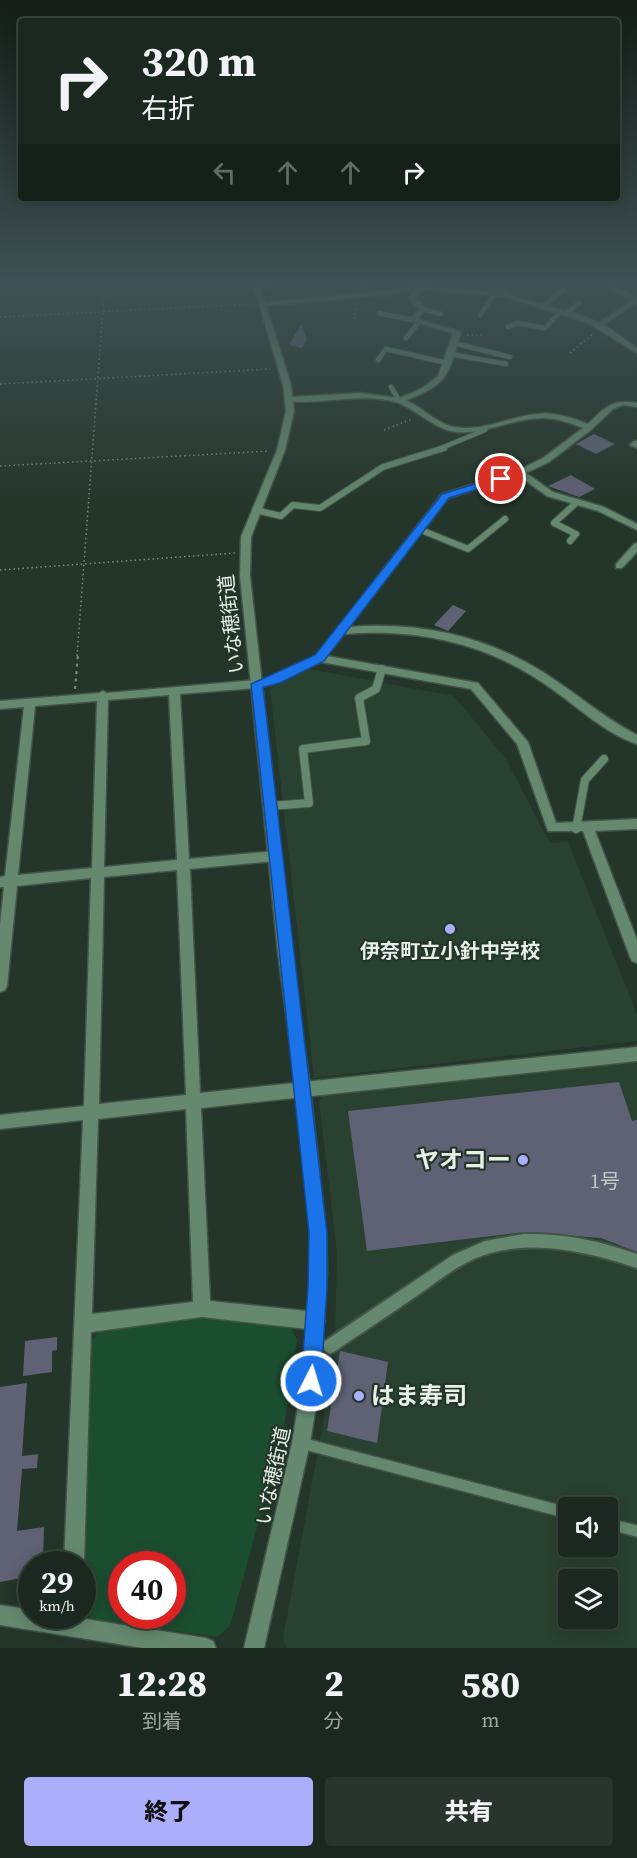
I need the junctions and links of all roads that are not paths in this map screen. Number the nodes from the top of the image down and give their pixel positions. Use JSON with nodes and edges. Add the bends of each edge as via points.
{"nodes":[{"id":1,"x":279,"y":360,"type":"edge"},
{"id":2,"x":434,"y":360,"type":"edge"},
{"id":3,"x":448,"y":360,"type":"edge"},
{"id":4,"x":483,"y":360,"type":"edge"},
{"id":5,"x":447,"y":363,"type":"junction"},
{"id":6,"x":506,"y":364,"type":"dead end"},
{"id":7,"x":391,"y":387,"type":"dead end"},
{"id":8,"x":289,"y":399,"type":"junction"},
{"id":9,"x":399,"y":400,"type":"junction"},
{"id":10,"x":637,"y":405,"type":"edge"},
{"id":11,"x":589,"y":428,"type":"junction"},
{"id":12,"x":485,"y":430,"type":"junction"},
{"id":13,"x":520,"y":473,"type":"junction"},
{"id":14,"x":576,"y":503,"type":"junction"},
{"id":15,"x":255,"y":510,"type":"junction"},
{"id":16,"x":505,"y":519,"type":"dead end"},
{"id":17,"x":421,"y":530,"type":"junction"},
{"id":18,"x":636,"y":530,"type":"edge"},
{"id":19,"x":570,"y":541,"type":"dead end"},
{"id":20,"x":637,"y":546,"type":"edge"},
{"id":21,"x":619,"y":566,"type":"dead end"},
{"id":22,"x":340,"y":631,"type":"junction"},
{"id":23,"x":320,"y":658,"type":"junction"},
{"id":24,"x":382,"y":669,"type":"junction"},
{"id":25,"x":257,"y":684,"type":"junction"},
{"id":26,"x":174,"y":690,"type":"junction"},
{"id":27,"x":103,"y":695,"type":"junction"},
{"id":28,"x":30,"y":703,"type":"junction"},
{"id":29,"x":0,"y":705,"type":"edge"},
{"id":30,"x":637,"y":740,"type":"edge"},
{"id":31,"x":604,"y":759,"type":"dead end"},
{"id":32,"x":271,"y":806,"type":"junction"},
{"id":33,"x":637,"y":824,"type":"edge"},
{"id":34,"x":582,"y":829,"type":"junction"},
{"id":35,"x":275,"y":856,"type":"junction"},
{"id":36,"x":185,"y":863,"type":"junction"},
{"id":37,"x":97,"y":873,"type":"junction"},
{"id":38,"x":5,"y":882,"type":"edge"},
{"id":39,"x":632,"y":928,"type":"edge"},
{"id":40,"x":637,"y":957,"type":"edge"},
{"id":41,"x":0,"y":986,"type":"edge"},
{"id":42,"x":637,"y":1054,"type":"edge"},
{"id":43,"x":303,"y":1088,"type":"junction"},
{"id":44,"x":192,"y":1100,"type":"junction"},
{"id":45,"x":91,"y":1111,"type":"junction"},
{"id":46,"x":0,"y":1122,"type":"edge"},
{"id":47,"x":637,"y":1261,"type":"edge"},
{"id":48,"x":202,"y":1309,"type":"junction"},
{"id":49,"x":316,"y":1321,"type":"junction"},
{"id":50,"x":84,"y":1324,"type":"junction"},
{"id":51,"x":330,"y":1346,"type":"dead end"},
{"id":52,"x":301,"y":1443,"type":"junction"},
{"id":53,"x":558,"y":1510,"type":"edge"},
{"id":54,"x":618,"y":1526,"type":"edge"},
{"id":55,"x":637,"y":1531,"type":"edge"},
{"id":56,"x":75,"y":1551,"type":"edge"},
{"id":57,"x":0,"y":1615,"type":"edge"},
{"id":58,"x":18,"y":1616,"type":"edge"},
{"id":59,"x":96,"y":1626,"type":"edge"},
{"id":60,"x":206,"y":1648,"type":"edge"},
{"id":61,"x":254,"y":1648,"type":"edge"}],
"edges":[{"from":1,"to":8,"type":"street","name":"いな穂街道"},
{"from":2,"to":5,"type":"lane"},
{"from":3,"to":5,"type":"street"},
{"from":4,"to":6,"type":"lane"},
{"from":5,"to":9,"type":"street","via":[[442,381],[436,386]]},
{"from":7,"to":9,"type":"lane"},
{"from":8,"to":9,"type":"street"},
{"from":8,"to":15,"type":"street","name":"いな穂街道","via":[[289,422],[281,450]]},
{"from":9,"to":12,"type":"street","via":[[440,425]]},
{"from":10,"to":11,"type":"street","via":[[616,404]]},
{"from":11,"to":12,"type":"street","via":[[567,419],[535,416]]},
{"from":11,"to":13,"type":"street","via":[[546,460]]},
{"from":12,"to":15,"type":"lane","via":[[452,445],[383,466],[320,508],[293,505],[281,516]]},
{"from":13,"to":14,"type":"street","via":[[550,494]]},
{"from":13,"to":17,"type":"street","via":[[445,496]]},
{"from":14,"to":18,"type":"street","via":[[601,509]]},
{"from":14,"to":19,"type":"lane","via":[[554,523],[576,534]]},
{"from":15,"to":25,"type":"street","name":"いな穂街道","via":[[244,553]]},
{"from":16,"to":17,"type":"lane","via":[[468,549]]},
{"from":17,"to":22,"type":"street"},
{"from":20,"to":21,"type":"street"},
{"from":22,"to":23,"type":"street"},
{"from":22,"to":30,"type":"street","via":[[384,627],[436,632],[490,648],[530,669]]},
{"from":23,"to":24,"type":"street"},
{"from":23,"to":25,"type":"street","via":[[275,680]]},
{"from":24,"to":32,"type":"lane","via":[[376,689],[358,698],[366,741],[303,749],[309,803]]},
{"from":24,"to":34,"type":"street","via":[[474,686],[522,742],[552,828]]},
{"from":25,"to":26,"type":"street"},
{"from":25,"to":32,"type":"street","name":"いな穂街道"},
{"from":26,"to":27,"type":"street"},
{"from":26,"to":36,"type":"street"},
{"from":27,"to":28,"type":"street"},
{"from":27,"to":37,"type":"street"},
{"from":28,"to":29,"type":"street"},
{"from":28,"to":38,"type":"street"},
{"from":31,"to":34,"type":"lane","via":[[585,780]]},
{"from":32,"to":35,"type":"street","name":"いな穂街道"},
{"from":33,"to":34,"type":"street"},
{"from":34,"to":39,"type":"street"},
{"from":35,"to":36,"type":"street"},
{"from":35,"to":43,"type":"street","name":"いな穂街道"},
{"from":36,"to":37,"type":"street"},
{"from":36,"to":44,"type":"street"},
{"from":37,"to":38,"type":"street"},
{"from":37,"to":45,"type":"street"},
{"from":38,"to":41,"type":"street"},
{"from":39,"to":40,"type":"street"},
{"from":42,"to":43,"type":"street"},
{"from":43,"to":44,"type":"street"},
{"from":43,"to":49,"type":"street","name":"いな穂街道","via":[[318,1233]]},
{"from":44,"to":45,"type":"street"},
{"from":44,"to":48,"type":"street"},
{"from":45,"to":46,"type":"street"},
{"from":45,"to":50,"type":"street"},
{"from":47,"to":51,"type":"street","via":[[561,1240],[518,1241],[482,1248],[450,1265]]},
{"from":48,"to":49,"type":"street"},
{"from":48,"to":50,"type":"street"},
{"from":49,"to":52,"type":"street","name":"いな穂街道"},
{"from":50,"to":56,"type":"street"},
{"from":52,"to":53,"type":"lane"},
{"from":52,"to":61,"type":"street","name":"いな穂街道"},
{"from":54,"to":55,"type":"lane"},
{"from":57,"to":58,"type":"street"},
{"from":59,"to":60,"type":"street"}]}
